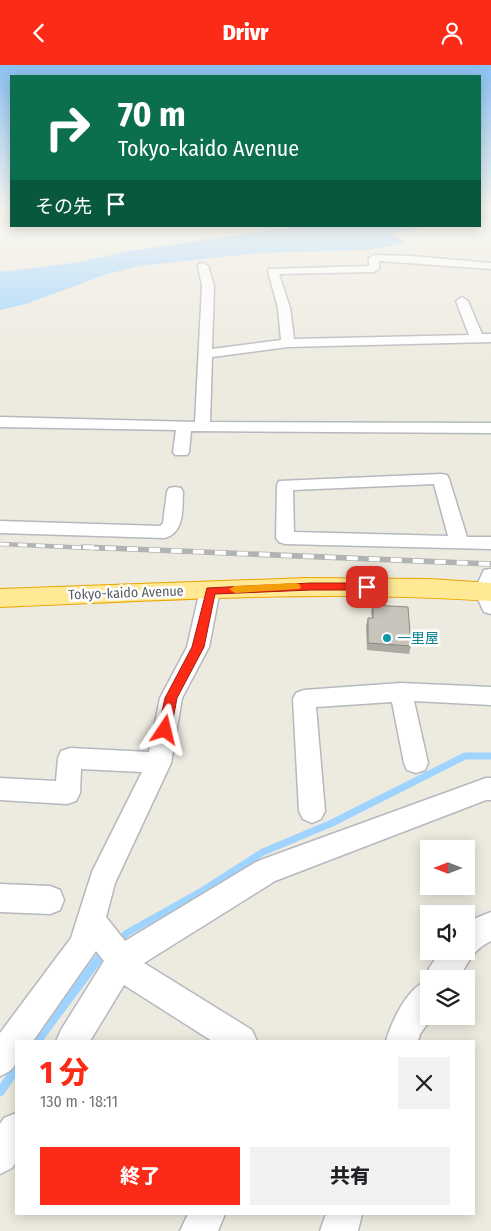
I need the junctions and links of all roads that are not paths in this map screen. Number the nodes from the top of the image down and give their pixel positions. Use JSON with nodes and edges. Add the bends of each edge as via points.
{"nodes":[{"id":1,"x":374,"y":262,"type":"edge"},
{"id":2,"x":451,"y":262,"type":"edge"},
{"id":3,"x":203,"y":265,"type":"dead end"},
{"id":4,"x":491,"y":266,"type":"edge"},
{"id":5,"x":462,"y":301,"type":"dead end"},
{"id":6,"x":477,"y":339,"type":"junction"},
{"id":7,"x":491,"y":339,"type":"edge"},
{"id":8,"x":288,"y":343,"type":"junction"},
{"id":9,"x":205,"y":354,"type":"junction"},
{"id":10,"x":0,"y":422,"type":"edge"},
{"id":11,"x":184,"y":426,"type":"junction"},
{"id":12,"x":202,"y":426,"type":"junction"},
{"id":13,"x":491,"y":428,"type":"edge"},
{"id":14,"x":181,"y":452,"type":"dead end"},
{"id":15,"x":175,"y":492,"type":"dead end"},
{"id":16,"x":0,"y":527,"type":"edge"},
{"id":17,"x":459,"y":542,"type":"junction"},
{"id":18,"x":491,"y":543,"type":"edge"},
{"id":19,"x":210,"y":590,"type":"junction"},
{"id":20,"x":489,"y":592,"type":"edge"},
{"id":21,"x":0,"y":597,"type":"edge"},
{"id":22,"x":401,"y":692,"type":"junction"},
{"id":23,"x":491,"y":695,"type":"edge"},
{"id":24,"x":159,"y":763,"type":"junction"},
{"id":25,"x":416,"y":763,"type":"dead end"},
{"id":26,"x":0,"y":789,"type":"edge"},
{"id":27,"x":491,"y":789,"type":"edge"},
{"id":28,"x":312,"y":811,"type":"dead end"},
{"id":29,"x":0,"y":899,"type":"edge"},
{"id":30,"x":50,"y":900,"type":"dead end"},
{"id":31,"x":93,"y":924,"type":"junction"},
{"id":32,"x":491,"y":926,"type":"edge"},
{"id":33,"x":475,"y":933,"type":"edge"},
{"id":34,"x":120,"y":957,"type":"junction"},
{"id":35,"x":420,"y":1008,"type":"edge"},
{"id":36,"x":73,"y":1040,"type":"edge"},
{"id":37,"x":239,"y":1040,"type":"edge"},
{"id":38,"x":402,"y":1040,"type":"edge"},
{"id":39,"x":0,"y":1060,"type":"edge"},
{"id":40,"x":15,"y":1132,"type":"edge"},
{"id":41,"x":0,"y":1156,"type":"edge"},
{"id":42,"x":207,"y":1215,"type":"edge"},
{"id":43,"x":344,"y":1215,"type":"edge"},
{"id":44,"x":199,"y":1231,"type":"edge"},
{"id":45,"x":339,"y":1231,"type":"edge"}],
"edges":[{"from":1,"to":8,"type":"street","via":[[374,269],[273,271],[284,308]]},
{"from":2,"to":4,"type":"street"},
{"from":3,"to":9,"type":"street","via":[[208,286]]},
{"from":5,"to":6,"type":"street"},
{"from":6,"to":7,"type":"street"},
{"from":6,"to":8,"type":"street"},
{"from":8,"to":9,"type":"street"},
{"from":9,"to":12,"type":"street"},
{"from":10,"to":11,"type":"street"},
{"from":11,"to":12,"type":"street"},
{"from":11,"to":14,"type":"street"},
{"from":12,"to":13,"type":"street"},
{"from":15,"to":16,"type":"street","via":[[172,524],[166,532]]},
{"from":17,"to":17,"type":"street","via":[[285,538],[285,485],[441,479]]},
{"from":17,"to":18,"type":"street"},
{"from":19,"to":20,"type":"highway","name":"Tokyo-kaido Avenue","via":[[311,586]]},
{"from":19,"to":21,"type":"highway","name":"Tokyo-kaido Avenue"},
{"from":19,"to":24,"type":"street","via":[[198,647],[171,698]]},
{"from":22,"to":23,"type":"street"},
{"from":22,"to":25,"type":"street"},
{"from":22,"to":28,"type":"street","via":[[304,699]]},
{"from":24,"to":26,"type":"street","via":[[70,758],[67,793]]},
{"from":24,"to":31,"type":"street","via":[[102,881]]},
{"from":27,"to":34,"type":"street","via":[[266,871]]},
{"from":29,"to":30,"type":"street"},
{"from":31,"to":34,"type":"street"},
{"from":31,"to":39,"type":"street","via":[[83,946]]},
{"from":32,"to":33,"type":"street"},
{"from":34,"to":36,"type":"street"},
{"from":34,"to":37,"type":"street","via":[[132,973]]},
{"from":35,"to":38,"type":"street","via":[[406,1027]]},
{"from":40,"to":41,"type":"street"},
{"from":42,"to":44,"type":"street"},
{"from":43,"to":45,"type":"street"}]}
